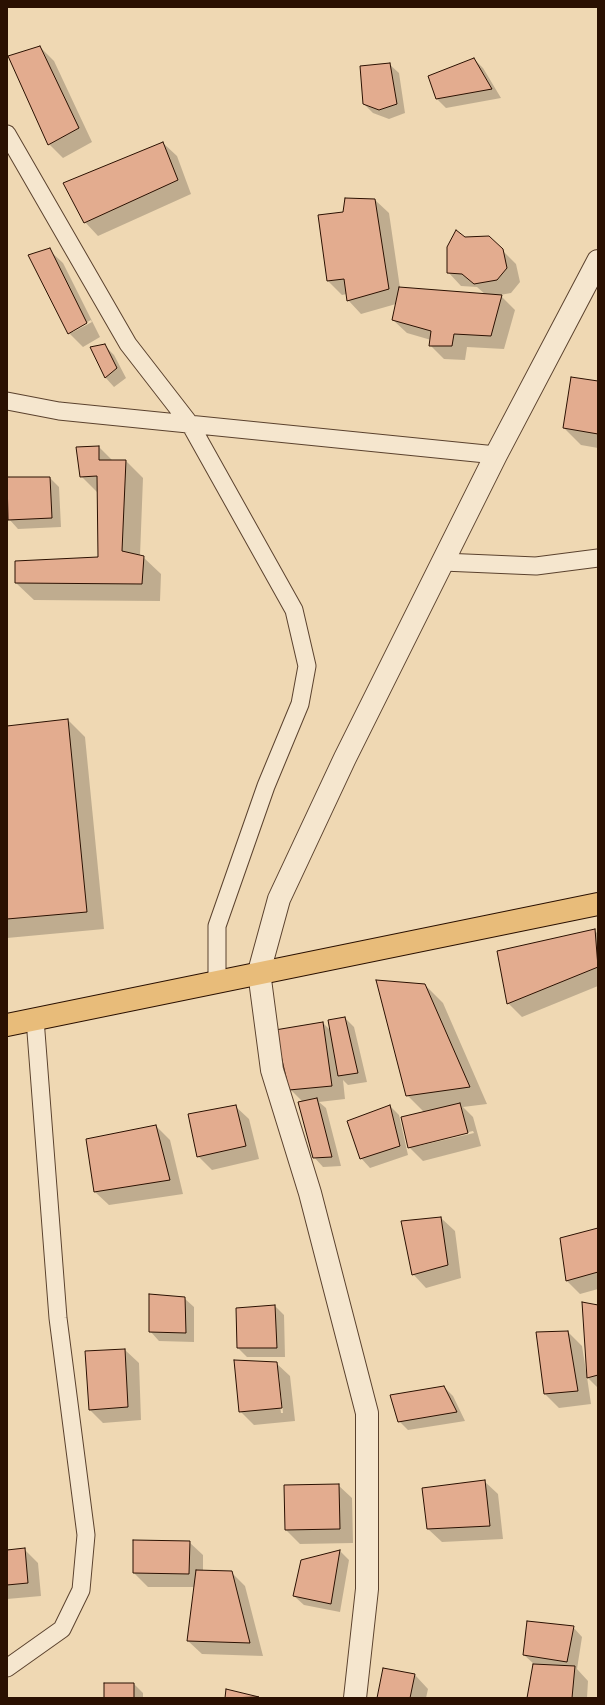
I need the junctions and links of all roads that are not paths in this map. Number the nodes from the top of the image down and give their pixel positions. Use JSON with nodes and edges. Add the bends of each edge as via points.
{"nodes":[{"id":1,"x":7,"y":134,"type":"edge"},
{"id":2,"x":14,"y":157,"type":"edge"},
{"id":3,"x":598,"y":262,"type":"edge"},
{"id":4,"x":7,"y":401,"type":"edge"},
{"id":5,"x":190,"y":424,"type":"junction"},
{"id":6,"x":496,"y":455,"type":"junction"},
{"id":7,"x":598,"y":558,"type":"edge"},
{"id":8,"x":443,"y":562,"type":"junction"},
{"id":9,"x":598,"y":904,"type":"edge"},
{"id":10,"x":259,"y":972,"type":"junction"},
{"id":11,"x":217,"y":981,"type":"junction"},
{"id":12,"x":35,"y":1019,"type":"junction"},
{"id":13,"x":7,"y":1025,"type":"edge"},
{"id":14,"x":7,"y":1668,"type":"edge"},
{"id":15,"x":354,"y":1698,"type":"edge"}],
"edges":[{"from":1,"to":2,"type":"street"},
{"from":2,"to":5,"type":"street","via":[[128,344]]},
{"from":3,"to":6,"type":"street"},
{"from":4,"to":5,"type":"street","via":[[59,411]]},
{"from":5,"to":6,"type":"street"},
{"from":5,"to":11,"type":"street","via":[[294,610],[307,666],[300,704],[266,786],[217,926]]},
{"from":6,"to":8,"type":"street"},
{"from":7,"to":8,"type":"street","via":[[536,566]]},
{"from":8,"to":10,"type":"street","via":[[279,899]]},
{"from":9,"to":10,"type":"main road"},
{"from":10,"to":11,"type":"main road"},
{"from":10,"to":15,"type":"street","via":[[272,1070],[310,1193],[367,1413],[367,1589]]},
{"from":11,"to":12,"type":"main road"},
{"from":12,"to":13,"type":"main road"},
{"from":12,"to":14,"type":"street","via":[[58,1318],[86,1535],[81,1590],[62,1629]]}]}
